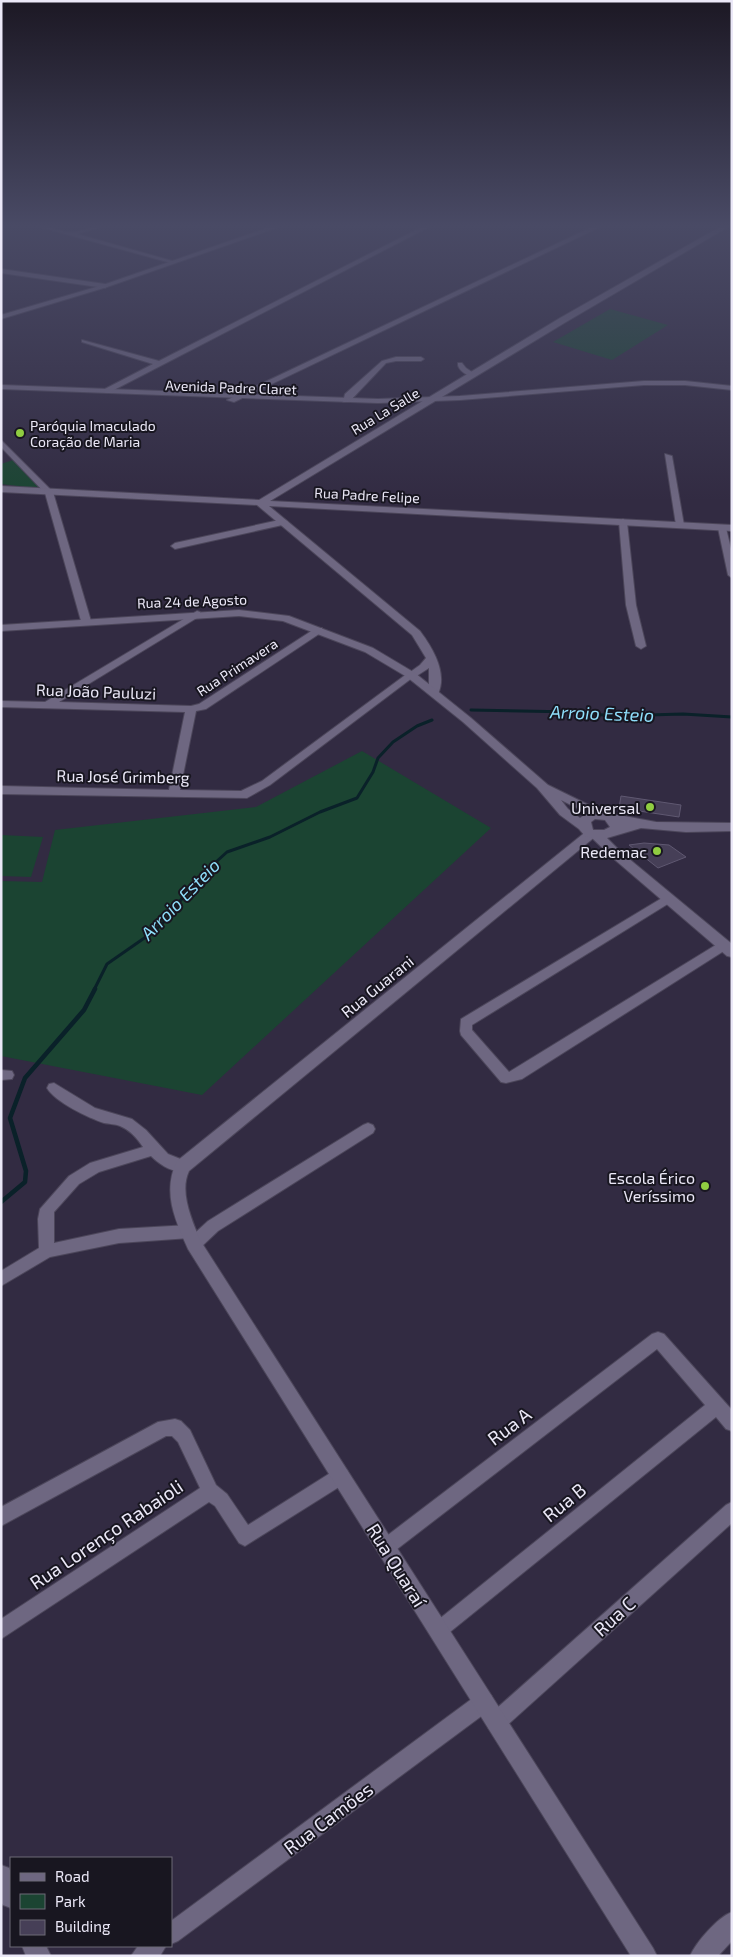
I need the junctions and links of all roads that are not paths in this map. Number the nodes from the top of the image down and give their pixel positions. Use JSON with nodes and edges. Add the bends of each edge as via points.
{"nodes":[{"id":1,"x":248,"y":318,"type":"edge"},
{"id":2,"x":406,"y":318,"type":"edge"},
{"id":3,"x":570,"y":318,"type":"edge"},
{"id":4,"x":84,"y":340,"type":"dead end"},
{"id":5,"x":421,"y":359,"type":"dead end"},
{"id":6,"x":159,"y":364,"type":"junction"},
{"id":7,"x":463,"y":364,"type":"dead end"},
{"id":8,"x":475,"y":374,"type":"junction"},
{"id":9,"x":1,"y":387,"type":"edge"},
{"id":10,"x":732,"y":388,"type":"edge"},
{"id":11,"x":105,"y":391,"type":"junction"},
{"id":12,"x":1,"y":392,"type":"edge"},
{"id":13,"x":213,"y":397,"type":"junction"},
{"id":14,"x":240,"y":397,"type":"junction"},
{"id":15,"x":435,"y":398,"type":"junction"},
{"id":16,"x":460,"y":398,"type":"junction"},
{"id":17,"x":346,"y":400,"type":"junction"},
{"id":18,"x":425,"y":403,"type":"junction"},
{"id":19,"x":1,"y":442,"type":"edge"},
{"id":20,"x":668,"y":456,"type":"dead end"},
{"id":21,"x":1,"y":489,"type":"edge"},
{"id":22,"x":49,"y":492,"type":"junction"},
{"id":23,"x":260,"y":503,"type":"junction"},
{"id":24,"x":284,"y":522,"type":"junction"},
{"id":25,"x":623,"y":522,"type":"junction"},
{"id":26,"x":680,"y":525,"type":"junction"},
{"id":27,"x":727,"y":528,"type":"edge"},
{"id":28,"x":175,"y":546,"type":"dead end"},
{"id":29,"x":732,"y":575,"type":"edge"},
{"id":30,"x":197,"y":614,"type":"junction"},
{"id":31,"x":86,"y":621,"type":"junction"},
{"id":32,"x":1,"y":628,"type":"edge"},
{"id":33,"x":319,"y":630,"type":"junction"},
{"id":34,"x":641,"y":646,"type":"dead end"},
{"id":35,"x":430,"y":659,"type":"junction"},
{"id":36,"x":411,"y":675,"type":"junction"},
{"id":37,"x":434,"y":692,"type":"junction"},
{"id":38,"x":1,"y":704,"type":"edge"},
{"id":39,"x":49,"y":704,"type":"junction"},
{"id":40,"x":191,"y":709,"type":"junction"},
{"id":41,"x":1,"y":785,"type":"edge"},
{"id":42,"x":541,"y":785,"type":"junction"},
{"id":43,"x":1,"y":790,"type":"edge"},
{"id":44,"x":174,"y":790,"type":"junction"},
{"id":45,"x":598,"y":814,"type":"junction"},
{"id":46,"x":612,"y":818,"type":"junction"},
{"id":47,"x":647,"y":825,"type":"junction"},
{"id":48,"x":732,"y":827,"type":"edge"},
{"id":49,"x":599,"y":832,"type":"junction"},
{"id":50,"x":668,"y":899,"type":"junction"},
{"id":51,"x":727,"y":949,"type":"edge"},
{"id":52,"x":54,"y":1088,"type":"dead end"},
{"id":53,"x":368,"y":1129,"type":"dead end"},
{"id":54,"x":152,"y":1150,"type":"junction"},
{"id":55,"x":183,"y":1166,"type":"junction"},
{"id":56,"x":191,"y":1238,"type":"junction"},
{"id":57,"x":48,"y":1251,"type":"junction"},
{"id":58,"x":1,"y":1279,"type":"edge"},
{"id":59,"x":716,"y":1406,"type":"junction"},
{"id":60,"x":732,"y":1423,"type":"edge"},
{"id":61,"x":340,"y":1476,"type":"junction"},
{"id":62,"x":210,"y":1491,"type":"junction"},
{"id":63,"x":732,"y":1511,"type":"edge"},
{"id":64,"x":1,"y":1517,"type":"edge"},
{"id":65,"x":386,"y":1547,"type":"junction"},
{"id":66,"x":1,"y":1630,"type":"edge"},
{"id":67,"x":439,"y":1630,"type":"junction"},
{"id":68,"x":484,"y":1702,"type":"junction"},
{"id":69,"x":496,"y":1722,"type":"junction"},
{"id":70,"x":1,"y":1876,"type":"edge"},
{"id":71,"x":10,"y":1895,"type":"edge"},
{"id":72,"x":732,"y":1924,"type":"edge"},
{"id":73,"x":172,"y":1933,"type":"edge"},
{"id":74,"x":154,"y":1947,"type":"edge"},
{"id":75,"x":142,"y":1956,"type":"edge"},
{"id":76,"x":645,"y":1956,"type":"edge"},
{"id":77,"x":702,"y":1956,"type":"edge"}],
"edges":[{"from":1,"to":6,"type":"street"},
{"from":2,"to":14,"type":"street"},
{"from":3,"to":8,"type":"street","name":"Rua La Salle"},
{"from":4,"to":6,"type":"street"},
{"from":5,"to":17,"type":"street","via":[[384,362]]},
{"from":6,"to":11,"type":"street"},
{"from":7,"to":8,"type":"street","via":[[462,369]]},
{"from":8,"to":15,"type":"street","name":"Rua La Salle"},
{"from":9,"to":11,"type":"street","name":"Avenida Padre Claret"},
{"from":10,"to":16,"type":"street","name":"Avenida Padre Claret","via":[[644,383]]},
{"from":11,"to":13,"type":"street","name":"Avenida Padre Claret"},
{"from":12,"to":13,"type":"street","name":"Avenida Padre Claret"},
{"from":13,"to":14,"type":"street","name":"Avenida Padre Claret"},
{"from":14,"to":17,"type":"street","name":"Avenida Padre Claret"},
{"from":14,"to":18,"type":"street","name":"Avenida Padre Claret","via":[[390,406]]},
{"from":15,"to":16,"type":"street","name":"Avenida Padre Claret"},
{"from":15,"to":17,"type":"street","name":"Avenida Padre Claret"},
{"from":15,"to":18,"type":"street","name":"Rua La Salle"},
{"from":16,"to":18,"type":"street","name":"Avenida Padre Claret"},
{"from":18,"to":23,"type":"street","name":"Rua La Salle"},
{"from":19,"to":22,"type":"street"},
{"from":20,"to":26,"type":"street"},
{"from":21,"to":22,"type":"street","name":"Rua Padre Felipe"},
{"from":22,"to":23,"type":"street","name":"Rua Padre Felipe"},
{"from":22,"to":31,"type":"street"},
{"from":23,"to":24,"type":"street"},
{"from":23,"to":25,"type":"street","name":"Rua Padre Felipe"},
{"from":24,"to":28,"type":"street"},
{"from":24,"to":35,"type":"street","via":[[416,633]]},
{"from":25,"to":26,"type":"street","name":"Rua Padre Felipe"},
{"from":25,"to":34,"type":"street","via":[[631,605]]},
{"from":26,"to":27,"type":"street","name":"Rua Padre Felipe"},
{"from":27,"to":29,"type":"street"},
{"from":30,"to":31,"type":"street","name":"Rua 24 de Agosto"},
{"from":30,"to":33,"type":"street","name":"Rua 24 de Agosto","via":[[262,614]]},
{"from":30,"to":39,"type":"street"},
{"from":31,"to":32,"type":"street","name":"Rua 24 de Agosto"},
{"from":33,"to":36,"type":"street","name":"Rua 24 de Agosto","via":[[368,650]]},
{"from":33,"to":40,"type":"street","name":"Rua Primavera","via":[[202,707]]},
{"from":35,"to":36,"type":"street"},
{"from":35,"to":37,"type":"street","via":[[436,682]]},
{"from":36,"to":37,"type":"street","name":"Rua 24 de Agosto"},
{"from":36,"to":44,"type":"street","name":"Rua José Grimberg","via":[[266,783],[240,791]]},
{"from":37,"to":42,"type":"street","name":"Rua 24 de Agosto"},
{"from":38,"to":39,"type":"street","name":"Rua João Pauluzi"},
{"from":39,"to":40,"type":"street","name":"Rua João Pauluzi"},
{"from":40,"to":44,"type":"street","name":"Rua Primavera"},
{"from":41,"to":44,"type":"street","name":"Rua José Grimberg"},
{"from":42,"to":45,"type":"street","name":"Rua 24 de Agosto"},
{"from":42,"to":49,"type":"street","name":"Rua 24 de Agosto","via":[[564,812]]},
{"from":43,"to":44,"type":"street","name":"Rua José Grimberg"},
{"from":45,"to":46,"type":"street","name":"Rua 24 de Agosto"},
{"from":45,"to":49,"type":"street","name":"Rua Guarani","via":[[586,820]]},
{"from":46,"to":47,"type":"street"},
{"from":46,"to":49,"type":"street","via":[[616,828]]},
{"from":47,"to":48,"type":"street"},
{"from":47,"to":49,"type":"street"},
{"from":49,"to":50,"type":"street","name":"Rua 24 de Agosto","via":[[618,856]]},
{"from":49,"to":55,"type":"street","name":"Rua Guarani"},
{"from":50,"to":51,"type":"street","name":"Rua 24 de Agosto"},
{"from":50,"to":51,"type":"street","via":[[466,1023],[466,1031],[506,1078],[517,1075]]},
{"from":52,"to":54,"type":"street","via":[[84,1109],[127,1123],[142,1135]]},
{"from":53,"to":56,"type":"street"},
{"from":54,"to":55,"type":"street","via":[[169,1164]]},
{"from":54,"to":57,"type":"street","via":[[95,1166],[74,1180],[47,1208]]},
{"from":55,"to":56,"type":"street","name":"Rua Quaraí","via":[[178,1174],[178,1188]]},
{"from":56,"to":57,"type":"street","via":[[119,1236]]},
{"from":56,"to":61,"type":"street","name":"Rua Quaraí"},
{"from":57,"to":58,"type":"street"},
{"from":59,"to":60,"type":"street"},
{"from":59,"to":65,"type":"street","name":"Rua A","via":[[658,1339]]},
{"from":59,"to":67,"type":"street","name":"Rua B"},
{"from":61,"to":62,"type":"street","via":[[245,1537],[221,1500]]},
{"from":61,"to":65,"type":"street","name":"Rua Quaraí"},
{"from":62,"to":64,"type":"street","via":[[184,1436],[175,1427],[164,1428]]},
{"from":62,"to":66,"type":"street","name":"Rua Lorenço Rabaioli"},
{"from":63,"to":69,"type":"street","name":"Rua C"},
{"from":65,"to":67,"type":"street","name":"Rua Quaraí"},
{"from":67,"to":68,"type":"street","name":"Rua Quaraí"},
{"from":68,"to":69,"type":"street","name":"Rua Quaraí"},
{"from":68,"to":73,"type":"street","name":"Rua Camões"},
{"from":69,"to":76,"type":"street","name":"Rua Quaraí"},
{"from":70,"to":71,"type":"street"},
{"from":72,"to":77,"type":"street"},
{"from":74,"to":75,"type":"street"}]}
